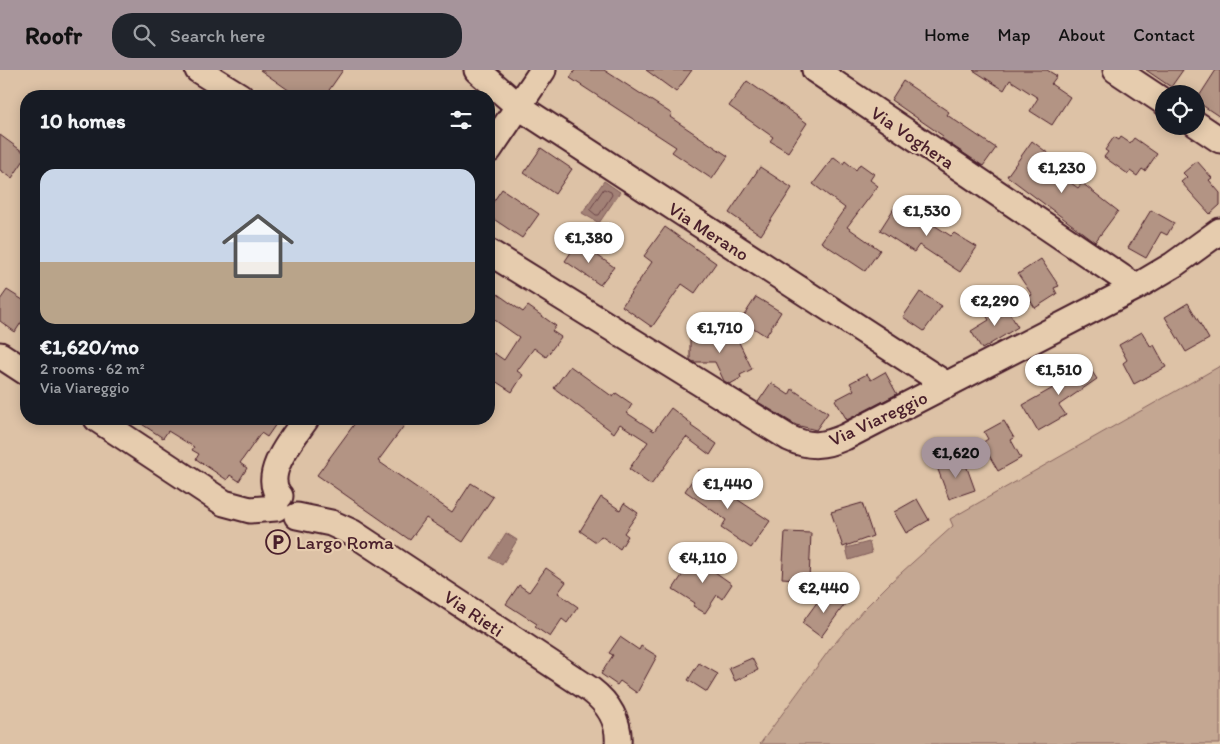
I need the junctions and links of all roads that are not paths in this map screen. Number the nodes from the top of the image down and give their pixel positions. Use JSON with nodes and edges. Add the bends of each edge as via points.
{"nodes":[{"id":1,"x":198,"y":70,"type":"edge"},
{"id":2,"x":477,"y":70,"type":"edge"},
{"id":3,"x":543,"y":70,"type":"edge"},
{"id":4,"x":815,"y":70,"type":"edge"},
{"id":5,"x":1116,"y":70,"type":"edge"},
{"id":6,"x":230,"y":90,"type":"edge"},
{"id":7,"x":1155,"y":96,"type":"edge"},
{"id":8,"x":518,"y":106,"type":"junction"},
{"id":9,"x":1205,"y":130,"type":"edge"},
{"id":10,"x":1220,"y":140,"type":"edge"},
{"id":11,"x":495,"y":141,"type":"edge"},
{"id":12,"x":1220,"y":231,"type":"edge"},
{"id":13,"x":495,"y":256,"type":"edge"},
{"id":14,"x":1136,"y":287,"type":"junction"},
{"id":15,"x":0,"y":355,"type":"edge"},
{"id":16,"x":20,"y":368,"type":"edge"},
{"id":17,"x":947,"y":385,"type":"junction"},
{"id":18,"x":106,"y":425,"type":"edge"},
{"id":19,"x":302,"y":425,"type":"edge"},
{"id":20,"x":284,"y":507,"type":"junction"},
{"id":21,"x":618,"y":744,"type":"edge"}],
"edges":[{"from":1,"to":6,"type":"street"},
{"from":2,"to":8,"type":"street","name":"Via Merano"},
{"from":3,"to":8,"type":"street"},
{"from":4,"to":14,"type":"street","name":"Via Voghera"},
{"from":5,"to":7,"type":"street"},
{"from":8,"to":11,"type":"street"},
{"from":8,"to":17,"type":"street","name":"Via Merano"},
{"from":9,"to":10,"type":"street"},
{"from":12,"to":14,"type":"street","name":"Via Viareggio"},
{"from":13,"to":17,"type":"street","name":"Via Viareggio","via":[[805,445],[820,446],[836,441]]},
{"from":14,"to":17,"type":"street","name":"Via Viareggio"},
{"from":15,"to":16,"type":"street"},
{"from":18,"to":20,"type":"street","name":"Via Rieti","via":[[224,503],[250,510]]},
{"from":19,"to":20,"type":"street","via":[[276,467],[274,486]]},
{"from":20,"to":21,"type":"street","name":"Via Rieti","via":[[353,533],[591,690],[611,712],[617,726]]}]}
